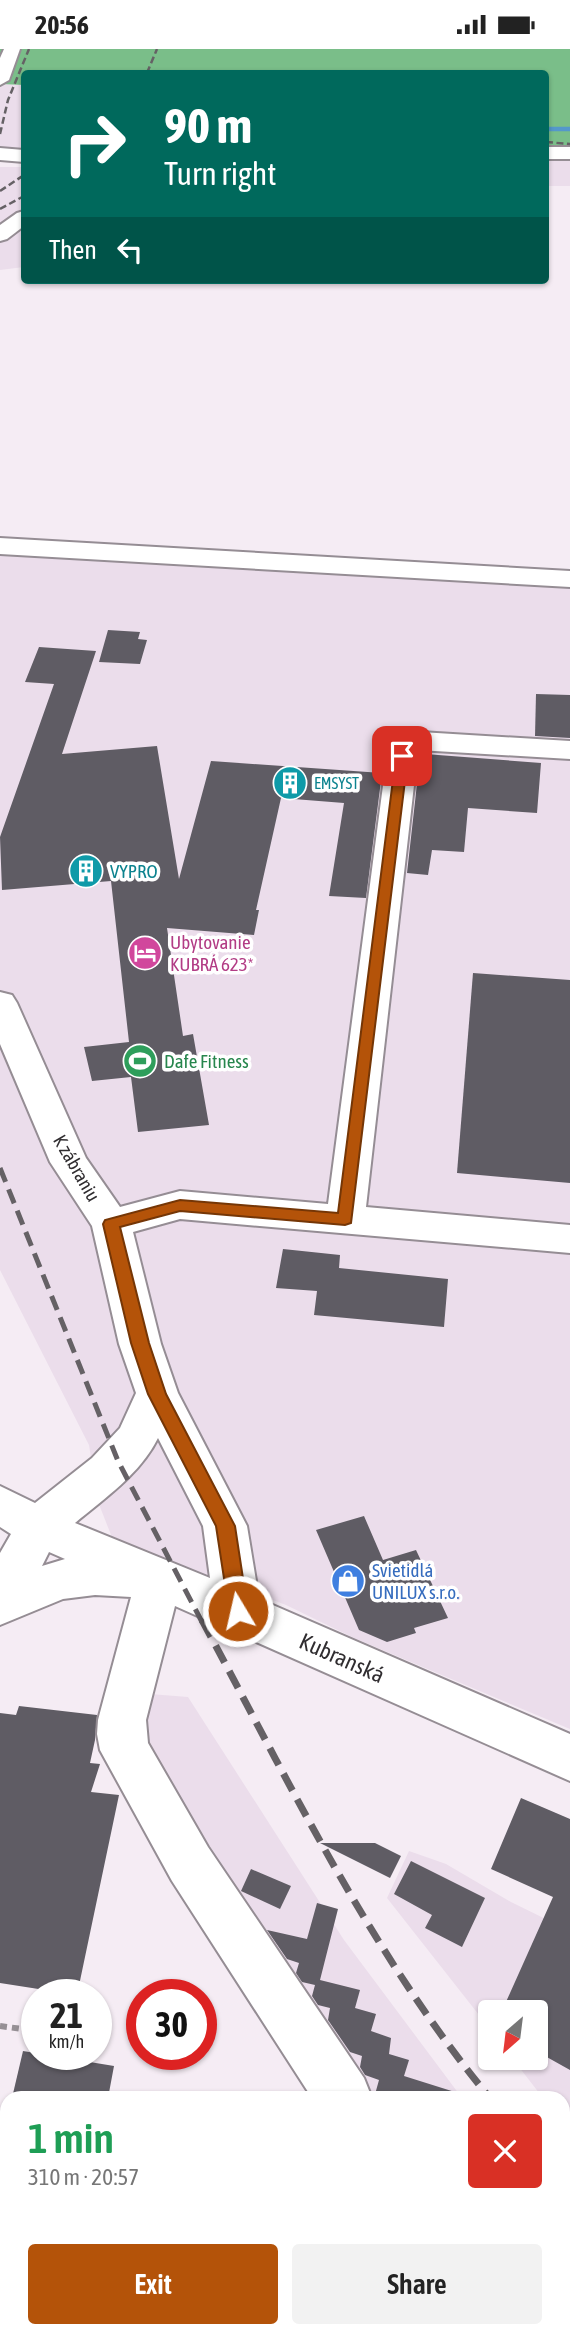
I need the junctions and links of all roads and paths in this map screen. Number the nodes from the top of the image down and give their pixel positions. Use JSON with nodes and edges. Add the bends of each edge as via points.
{"nodes":[{"id":1,"x":12,"y":49,"type":"edge"},
{"id":2,"x":0,"y":80,"type":"edge"},
{"id":3,"x":549,"y":153,"type":"edge"},
{"id":4,"x":570,"y":153,"type":"edge"},
{"id":5,"x":0,"y":154,"type":"edge"},
{"id":6,"x":21,"y":156,"type":"edge"},
{"id":7,"x":0,"y":546,"type":"edge"},
{"id":8,"x":570,"y":579,"type":"edge"},
{"id":9,"x":570,"y":750,"type":"edge"},
{"id":10,"x":0,"y":1003,"type":"edge"},
{"id":11,"x":231,"y":1186,"type":"dead end"},
{"id":12,"x":165,"y":1197,"type":"junction"},
{"id":13,"x":345,"y":1219,"type":"junction"},
{"id":14,"x":111,"y":1224,"type":"junction"},
{"id":15,"x":570,"y":1239,"type":"edge"},
{"id":16,"x":157,"y":1394,"type":"junction"},
{"id":17,"x":18,"y":1515,"type":"edge"},
{"id":18,"x":159,"y":1579,"type":"junction"},
{"id":19,"x":0,"y":1591,"type":"edge"},
{"id":20,"x":0,"y":1605,"type":"edge"},
{"id":21,"x":238,"y":1611,"type":"junction"},
{"id":22,"x":570,"y":1758,"type":"edge"},
{"id":23,"x":0,"y":2026,"type":"edge"},
{"id":24,"x":21,"y":2029,"type":"edge"},
{"id":25,"x":339,"y":2091,"type":"edge"}],
"edges":[{"from":1,"to":2,"type":"street"},
{"from":3,"to":4,"type":"street"},
{"from":5,"to":6,"type":"street"},
{"from":7,"to":8,"type":"street"},
{"from":9,"to":13,"type":"street","via":[[404,740]]},
{"from":10,"to":14,"type":"street","name":"K zábraniu","via":[[69,1162]]},
{"from":11,"to":12,"type":"street"},
{"from":12,"to":13,"type":"street"},
{"from":12,"to":14,"type":"street"},
{"from":13,"to":15,"type":"street"},
{"from":14,"to":16,"type":"street","name":"K zábraniu"},
{"from":16,"to":17,"type":"street","via":[[136,1439],[118,1461]]},
{"from":16,"to":21,"type":"street","name":"K zábraniu","via":[[225,1526]]},
{"from":17,"to":18,"type":"street","name":"Kubranská"},
{"from":17,"to":19,"type":"street","via":[[25,1554]]},
{"from":18,"to":20,"type":"street","via":[[99,1574],[66,1577]]},
{"from":18,"to":21,"type":"street","name":"Kubranská"},
{"from":18,"to":25,"type":"street","via":[[122,1720],[125,1750],[190,1864]]},
{"from":21,"to":22,"type":"street","name":"Kubranská"},
{"from":23,"to":24,"type":"path"}]}
